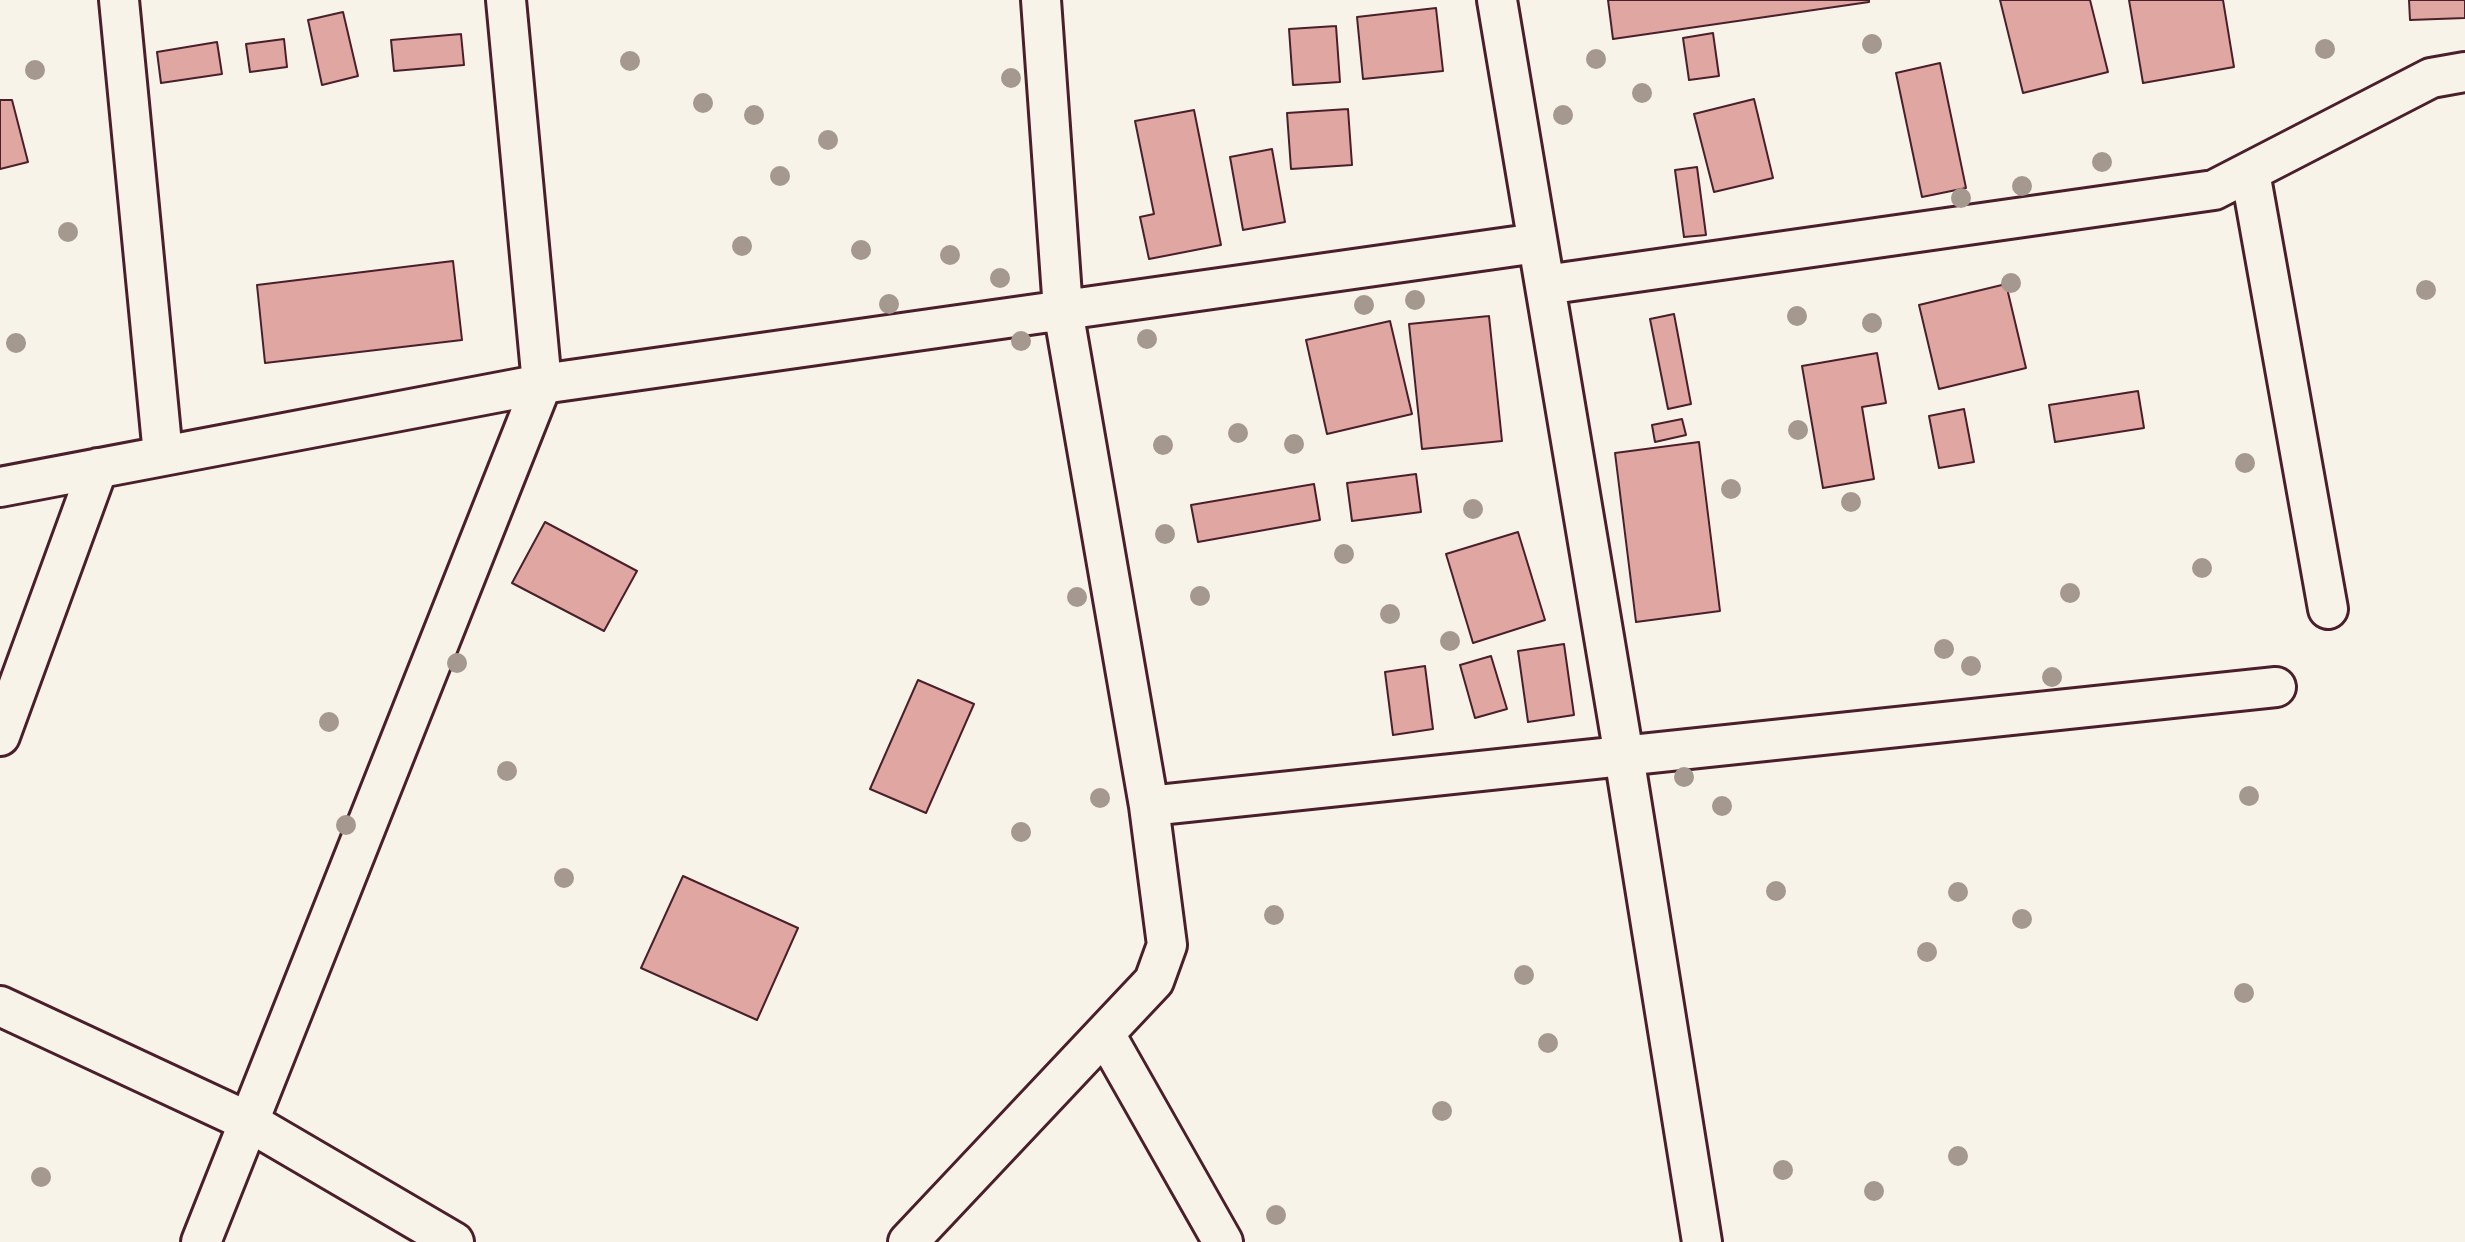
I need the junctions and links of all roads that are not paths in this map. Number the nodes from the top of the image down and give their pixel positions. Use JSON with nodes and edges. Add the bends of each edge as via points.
{"nodes":[{"id":1,"x":119,"y":0,"type":"edge"},
{"id":2,"x":506,"y":0,"type":"edge"},
{"id":3,"x":1041,"y":0,"type":"edge"},
{"id":4,"x":1497,"y":0,"type":"edge"},
{"id":5,"x":2465,"y":72,"type":"edge"},
{"id":6,"x":2250,"y":172,"type":"junction"},
{"id":7,"x":1537,"y":243,"type":"junction"},
{"id":8,"x":1545,"y":285,"type":"junction"},
{"id":9,"x":1063,"y":310,"type":"junction"},
{"id":10,"x":542,"y":384,"type":"junction"},
{"id":11,"x":163,"y":455,"type":"junction"},
{"id":12,"x":98,"y":468,"type":"junction"},
{"id":13,"x":0,"y":487,"type":"edge"},
{"id":14,"x":2328,"y":609,"type":"dead end"},
{"id":15,"x":2276,"y":687,"type":"dead end"},
{"id":16,"x":0,"y":736,"type":"edge"},
{"id":17,"x":1624,"y":755,"type":"junction"},
{"id":18,"x":1149,"y":806,"type":"junction"},
{"id":19,"x":0,"y":1006,"type":"edge"},
{"id":20,"x":1105,"y":1034,"type":"junction"},
{"id":21,"x":249,"y":1122,"type":"junction"},
{"id":22,"x":201,"y":1242,"type":"edge"},
{"id":23,"x":454,"y":1242,"type":"edge"},
{"id":24,"x":908,"y":1242,"type":"edge"},
{"id":25,"x":1223,"y":1242,"type":"edge"},
{"id":26,"x":1702,"y":1242,"type":"edge"}],
"edges":[{"from":1,"to":11,"type":"street"},
{"from":2,"to":10,"type":"street"},
{"from":3,"to":9,"type":"street"},
{"from":4,"to":7,"type":"street"},
{"from":5,"to":6,"type":"street","via":[[2431,78]]},
{"from":6,"to":8,"type":"street","via":[[2214,190]]},
{"from":6,"to":14,"type":"street"},
{"from":7,"to":8,"type":"street"},
{"from":7,"to":9,"type":"street"},
{"from":8,"to":17,"type":"street"},
{"from":9,"to":10,"type":"street"},
{"from":9,"to":18,"type":"street"},
{"from":10,"to":11,"type":"street"},
{"from":10,"to":21,"type":"street"},
{"from":11,"to":12,"type":"street"},
{"from":12,"to":13,"type":"street"},
{"from":12,"to":16,"type":"street"},
{"from":15,"to":17,"type":"street"},
{"from":17,"to":18,"type":"street"},
{"from":17,"to":26,"type":"street"},
{"from":18,"to":20,"type":"street","via":[[1167,945],[1154,981]]},
{"from":19,"to":21,"type":"street"},
{"from":20,"to":24,"type":"street"},
{"from":20,"to":25,"type":"street"},
{"from":21,"to":22,"type":"street"},
{"from":21,"to":23,"type":"street"}]}
